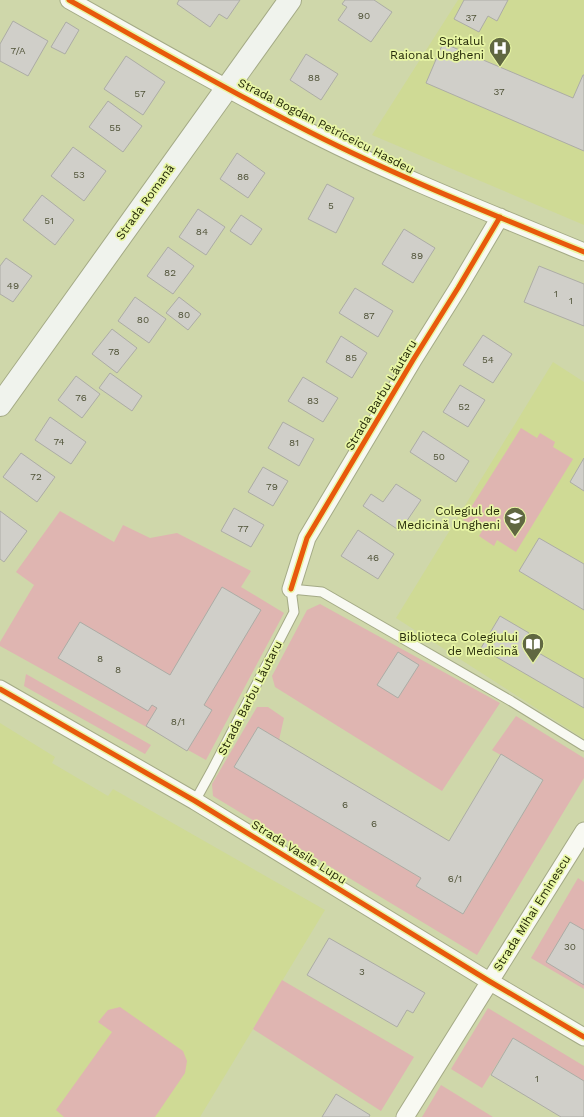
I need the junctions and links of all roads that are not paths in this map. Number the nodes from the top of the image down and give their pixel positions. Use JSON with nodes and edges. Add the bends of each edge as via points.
{"nodes":[{"id":1,"x":69,"y":0,"type":"edge"},
{"id":2,"x":290,"y":0,"type":"edge"},
{"id":3,"x":227,"y":88,"type":"junction"},
{"id":4,"x":500,"y":217,"type":"junction"},
{"id":5,"x":584,"y":252,"type":"edge"},
{"id":6,"x":0,"y":405,"type":"edge"},
{"id":7,"x":291,"y":589,"type":"junction"},
{"id":8,"x":0,"y":689,"type":"edge"},
{"id":9,"x":584,"y":746,"type":"edge"},
{"id":10,"x":195,"y":801,"type":"junction"},
{"id":11,"x":584,"y":831,"type":"edge"},
{"id":12,"x":489,"y":981,"type":"junction"},
{"id":13,"x":584,"y":1037,"type":"edge"},
{"id":14,"x":405,"y":1117,"type":"edge"}],
"edges":[{"from":1,"to":3,"type":"street","name":"Strada Bogdan Petriceicu Hasdeu"},
{"from":2,"to":3,"type":"main road","name":"Strada Romană"},
{"from":3,"to":4,"type":"street","name":"Strada Bogdan Petriceicu Hasdeu","via":[[347,150],[417,183]]},
{"from":3,"to":6,"type":"main road","name":"Strada Romană"},
{"from":4,"to":5,"type":"street","name":"Strada Bogdan Petriceicu Hasdeu"},
{"from":4,"to":7,"type":"street","name":"Strada Barbu Lăutaru","via":[[307,538]]},
{"from":7,"to":9,"type":"lane","via":[[322,592]]},
{"from":7,"to":10,"type":"lane","name":"Strada Barbu Lăutaru","via":[[294,612]]},
{"from":8,"to":10,"type":"street","name":"Strada Vasile Lupu"},
{"from":10,"to":12,"type":"street","name":"Strada Vasile Lupu"},
{"from":11,"to":12,"type":"street","name":"Strada Mihai Eminescu"},
{"from":12,"to":13,"type":"street","name":"Strada Vasile Lupu"},
{"from":12,"to":14,"type":"street","name":"Strada Mihai Eminescu"}]}
